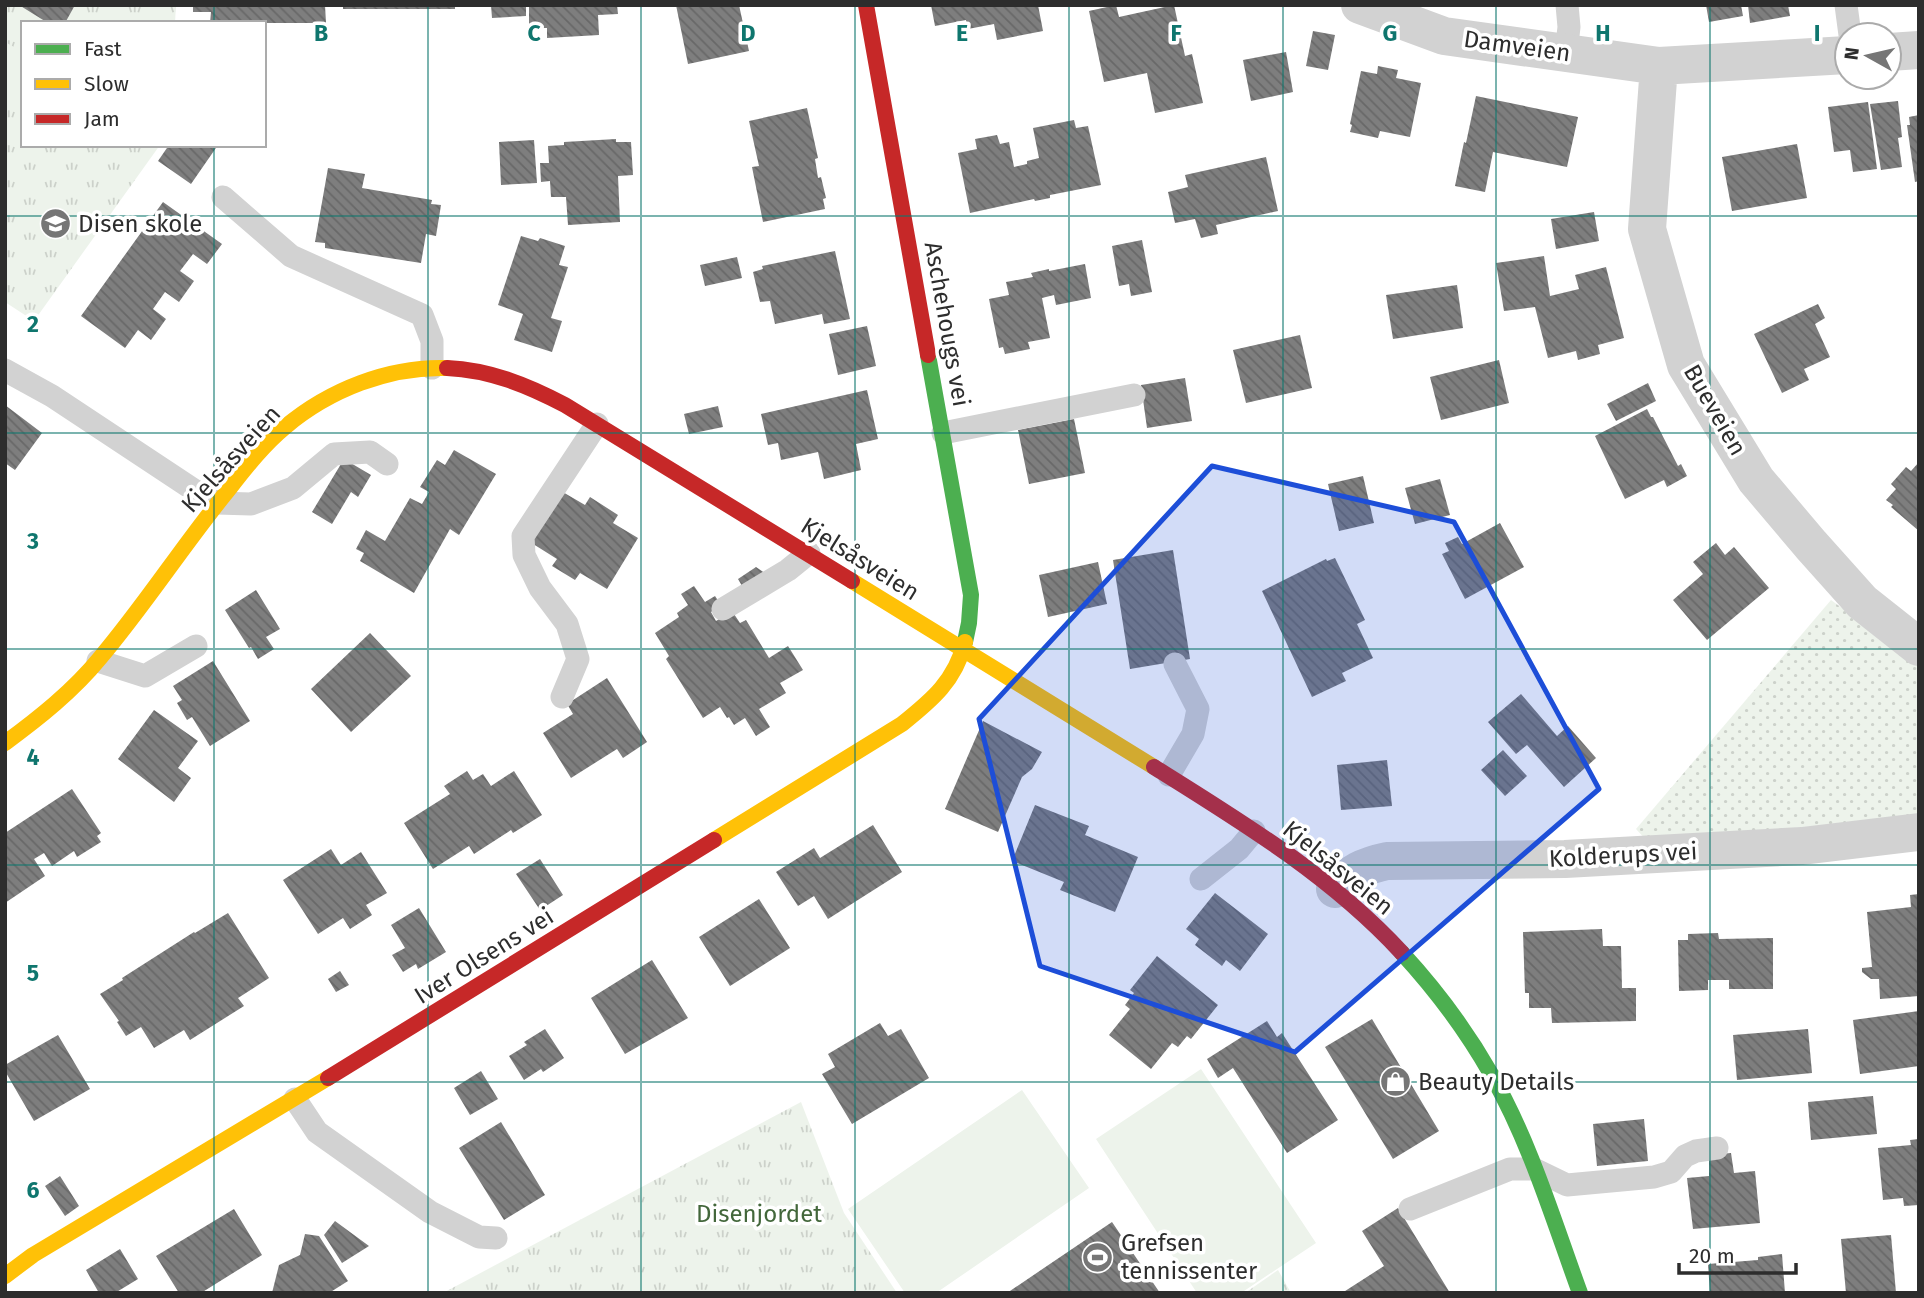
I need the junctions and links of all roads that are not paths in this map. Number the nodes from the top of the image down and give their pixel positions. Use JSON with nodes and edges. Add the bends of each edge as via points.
{"nodes":[{"id":1,"x":866,"y":5,"type":"edge"},
{"id":2,"x":1360,"y":5,"type":"edge"},
{"id":3,"x":1567,"y":5,"type":"edge"},
{"id":4,"x":1566,"y":53,"type":"junction"},
{"id":5,"x":1833,"y":56,"type":"edge"},
{"id":6,"x":1659,"y":66,"type":"junction"},
{"id":7,"x":223,"y":197,"type":"dead end"},
{"id":8,"x":432,"y":368,"type":"junction"},
{"id":9,"x":5,"y":370,"type":"edge"},
{"id":10,"x":1134,"y":395,"type":"dead end"},
{"id":11,"x":597,"y":424,"type":"junction"},
{"id":12,"x":943,"y":433,"type":"junction"},
{"id":13,"x":387,"y":464,"type":"dead end"},
{"id":14,"x":217,"y":503,"type":"junction"},
{"id":15,"x":809,"y":554,"type":"junction"},
{"id":16,"x":723,"y":609,"type":"dead end"},
{"id":17,"x":196,"y":646,"type":"dead end"},
{"id":18,"x":1919,"y":647,"type":"edge"},
{"id":19,"x":964,"y":650,"type":"junction"},
{"id":20,"x":98,"y":661,"type":"junction"},
{"id":21,"x":1175,"y":664,"type":"dead end"},
{"id":22,"x":562,"y":697,"type":"dead end"},
{"id":23,"x":5,"y":743,"type":"edge"},
{"id":24,"x":1169,"y":775,"type":"junction"},
{"id":25,"x":1254,"y":831,"type":"junction"},
{"id":26,"x":1919,"y":832,"type":"edge"},
{"id":27,"x":1201,"y":879,"type":"dead end"},
{"id":28,"x":1335,"y":889,"type":"junction"},
{"id":29,"x":295,"y":1099,"type":"junction"},
{"id":30,"x":1717,"y":1148,"type":"dead end"},
{"id":31,"x":1534,"y":1169,"type":"junction"},
{"id":32,"x":1410,"y":1209,"type":"dead end"},
{"id":33,"x":496,"y":1238,"type":"dead end"},
{"id":34,"x":5,"y":1276,"type":"edge"},
{"id":35,"x":1580,"y":1293,"type":"edge"}],
"edges":[{"from":1,"to":12,"type":"street","name":"Aschehougs vei"},
{"from":2,"to":4,"type":"street","name":"Damveien","via":[[1444,36]]},
{"from":3,"to":4,"type":"lane"},
{"from":4,"to":6,"type":"street","name":"Damveien"},
{"from":5,"to":6,"type":"street","name":"Damveien"},
{"from":6,"to":18,"type":"street","name":"Bueveien","via":[[1647,229],[1686,365],[1756,480],[1861,602]]},
{"from":7,"to":8,"type":"lane","via":[[291,256],[422,315],[432,341]]},
{"from":8,"to":11,"type":"street","name":"Kjelsåsveien","via":[[491,373],[555,399]]},
{"from":8,"to":14,"type":"street","name":"Kjelsåsveien","via":[[369,380],[309,409],[278,433]]},
{"from":9,"to":14,"type":"lane"},
{"from":10,"to":12,"type":"lane"},
{"from":11,"to":15,"type":"street","name":"Kjelsåsveien"},
{"from":11,"to":22,"type":"lane","via":[[523,536],[524,555],[540,588],[567,624],[578,659]]},
{"from":12,"to":19,"type":"street","name":"Aschehougs vei","via":[[971,595],[971,625]]},
{"from":13,"to":14,"type":"lane","via":[[370,452],[334,454],[293,488],[251,504]]},
{"from":14,"to":20,"type":"street","name":"Kjelsåsveien"},
{"from":15,"to":16,"type":"lane"},
{"from":15,"to":19,"type":"street","name":"Kjelsåsveien"},
{"from":17,"to":20,"type":"lane","via":[[145,676]]},
{"from":19,"to":24,"type":"street","name":"Kjelsåsveien"},
{"from":19,"to":29,"type":"street","name":"Iver Olsens vei","via":[[935,697],[902,724]]},
{"from":20,"to":23,"type":"street","name":"Kjelsåsveien","via":[[53,706]]},
{"from":21,"to":24,"type":"lane","via":[[1198,709],[1193,734]]},
{"from":24,"to":25,"type":"street","name":"Kjelsåsveien"},
{"from":25,"to":27,"type":"lane"},
{"from":25,"to":28,"type":"street","name":"Kjelsåsveien"},
{"from":26,"to":28,"type":"street","name":"Kolderups vei","via":[[1802,846],[1566,859],[1387,861],[1355,871]]},
{"from":28,"to":31,"type":"street","name":"Kjelsåsveien","via":[[1399,950],[1452,1013],[1492,1074]]},
{"from":29,"to":33,"type":"lane","via":[[317,1132],[430,1212],[479,1237]]},
{"from":29,"to":34,"type":"street","name":"Iver Olsens vei"},
{"from":30,"to":31,"type":"lane","via":[[1685,1156],[1671,1172],[1654,1177],[1567,1185]]},
{"from":31,"to":32,"type":"lane","via":[[1510,1169]]},
{"from":31,"to":35,"type":"street","name":"Kjelsåsveien"}]}
